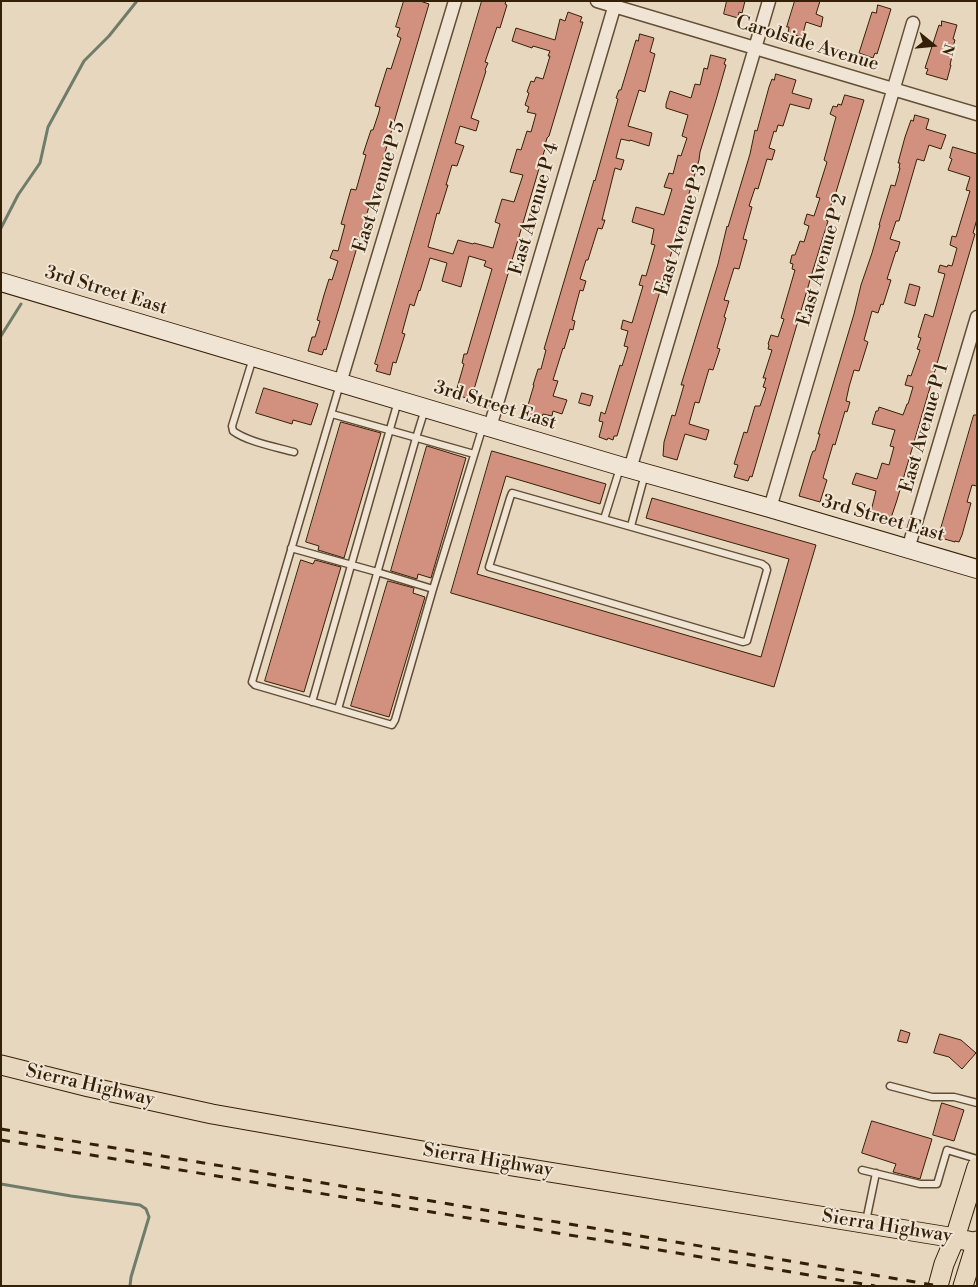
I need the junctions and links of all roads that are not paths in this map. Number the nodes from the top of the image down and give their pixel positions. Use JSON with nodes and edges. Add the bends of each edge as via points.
{"nodes":[{"id":1,"x":455,"y":1,"type":"edge"},
{"id":2,"x":597,"y":1,"type":"edge"},
{"id":3,"x":769,"y":1,"type":"edge"},
{"id":4,"x":615,"y":4,"type":"edge"},
{"id":5,"x":913,"y":23,"type":"dead end"},
{"id":6,"x":755,"y":48,"type":"junction"},
{"id":7,"x":893,"y":89,"type":"junction"},
{"id":8,"x":977,"y":114,"type":"edge"},
{"id":9,"x":1,"y":282,"type":"edge"},
{"id":10,"x":977,"y":317,"type":"edge"},
{"id":11,"x":254,"y":357,"type":"junction"},
{"id":12,"x":340,"y":383,"type":"junction"},
{"id":13,"x":398,"y":400,"type":"junction"},
{"id":14,"x":426,"y":408,"type":"junction"},
{"id":15,"x":332,"y":414,"type":"junction"},
{"id":16,"x":487,"y":426,"type":"junction"},
{"id":17,"x":390,"y":430,"type":"junction"},
{"id":18,"x":416,"y":438,"type":"junction"},
{"id":19,"x":294,"y":452,"type":"dead end"},
{"id":20,"x":474,"y":454,"type":"junction"},
{"id":21,"x":632,"y":470,"type":"junction"},
{"id":22,"x":770,"y":508,"type":"junction"},
{"id":23,"x":604,"y":519,"type":"junction"},
{"id":24,"x":631,"y":526,"type":"junction"},
{"id":25,"x":291,"y":548,"type":"junction"},
{"id":26,"x":908,"y":549,"type":"junction"},
{"id":27,"x":352,"y":565,"type":"junction"},
{"id":28,"x":977,"y":569,"type":"edge"},
{"id":29,"x":377,"y":572,"type":"junction"},
{"id":30,"x":433,"y":589,"type":"junction"},
{"id":31,"x":312,"y":702,"type":"junction"},
{"id":32,"x":338,"y":710,"type":"junction"},
{"id":33,"x":1,"y":1065,"type":"edge"},
{"id":34,"x":890,"y":1086,"type":"dead end"},
{"id":35,"x":977,"y":1103,"type":"edge"},
{"id":36,"x":977,"y":1159,"type":"edge"},
{"id":37,"x":977,"y":1167,"type":"edge"},
{"id":38,"x":862,"y":1170,"type":"dead end"},
{"id":39,"x":876,"y":1173,"type":"junction"},
{"id":40,"x":865,"y":1223,"type":"junction"},
{"id":41,"x":955,"y":1238,"type":"junction"},
{"id":42,"x":977,"y":1243,"type":"edge"},
{"id":43,"x":938,"y":1286,"type":"edge"},
{"id":44,"x":963,"y":1286,"type":"edge"}],
"edges":[{"from":1,"to":12,"type":"street","name":"East Avenue P 5"},
{"from":2,"to":4,"type":"street","name":"Carolside Avenue"},
{"from":3,"to":6,"type":"street","name":"East Avenue P 3"},
{"from":4,"to":6,"type":"street","name":"Carolside Avenue"},
{"from":4,"to":16,"type":"street","name":"East Avenue P 4"},
{"from":5,"to":7,"type":"street","name":"East Avenue P 2"},
{"from":6,"to":7,"type":"street","name":"Carolside Avenue"},
{"from":6,"to":21,"type":"street","name":"East Avenue P 3"},
{"from":7,"to":8,"type":"street","name":"Carolside Avenue"},
{"from":7,"to":22,"type":"street","name":"East Avenue P 2"},
{"from":9,"to":11,"type":"street","name":"3rd Street East"},
{"from":10,"to":26,"type":"street","name":"East Avenue P 1"},
{"from":11,"to":12,"type":"street","name":"3rd Street East"},
{"from":11,"to":19,"type":"lane","via":[[233,431]]},
{"from":12,"to":13,"type":"street","name":"3rd Street East"},
{"from":12,"to":15,"type":"lane"},
{"from":13,"to":14,"type":"street","name":"3rd Street East"},
{"from":13,"to":17,"type":"lane"},
{"from":14,"to":16,"type":"street","name":"3rd Street East"},
{"from":14,"to":18,"type":"lane"},
{"from":15,"to":17,"type":"lane"},
{"from":15,"to":25,"type":"lane"},
{"from":16,"to":20,"type":"lane"},
{"from":16,"to":21,"type":"street","name":"3rd Street East"},
{"from":17,"to":18,"type":"lane"},
{"from":17,"to":27,"type":"lane"},
{"from":18,"to":20,"type":"lane"},
{"from":18,"to":29,"type":"lane"},
{"from":20,"to":30,"type":"lane"},
{"from":21,"to":22,"type":"street","name":"3rd Street East"},
{"from":21,"to":23,"type":"lane"},
{"from":21,"to":24,"type":"lane"},
{"from":22,"to":26,"type":"street","name":"3rd Street East"},
{"from":23,"to":24,"type":"lane"},
{"from":23,"to":24,"type":"lane","via":[[512,493],[490,567],[747,641],[766,567]]},
{"from":25,"to":27,"type":"lane"},
{"from":25,"to":31,"type":"lane","via":[[252,682]]},
{"from":26,"to":28,"type":"street","name":"3rd Street East"},
{"from":27,"to":29,"type":"lane"},
{"from":27,"to":31,"type":"lane"},
{"from":29,"to":30,"type":"lane"},
{"from":29,"to":32,"type":"lane"},
{"from":30,"to":32,"type":"lane","via":[[392,725]]},
{"from":31,"to":32,"type":"lane"},
{"from":33,"to":40,"type":"main road","name":"Sierra Highway","via":[[212,1114]]},
{"from":34,"to":35,"type":"lane","via":[[932,1097],[954,1097]]},
{"from":36,"to":39,"type":"lane","via":[[946,1150],[937,1184],[920,1184]]},
{"from":37,"to":41,"type":"main road"},
{"from":38,"to":39,"type":"lane"},
{"from":39,"to":40,"type":"lane"},
{"from":40,"to":41,"type":"main road","name":"Sierra Highway"},
{"from":41,"to":42,"type":"main road","name":"Sierra Highway"},
{"from":41,"to":43,"type":"main road"},
{"from":42,"to":44,"type":"main road"}]}
